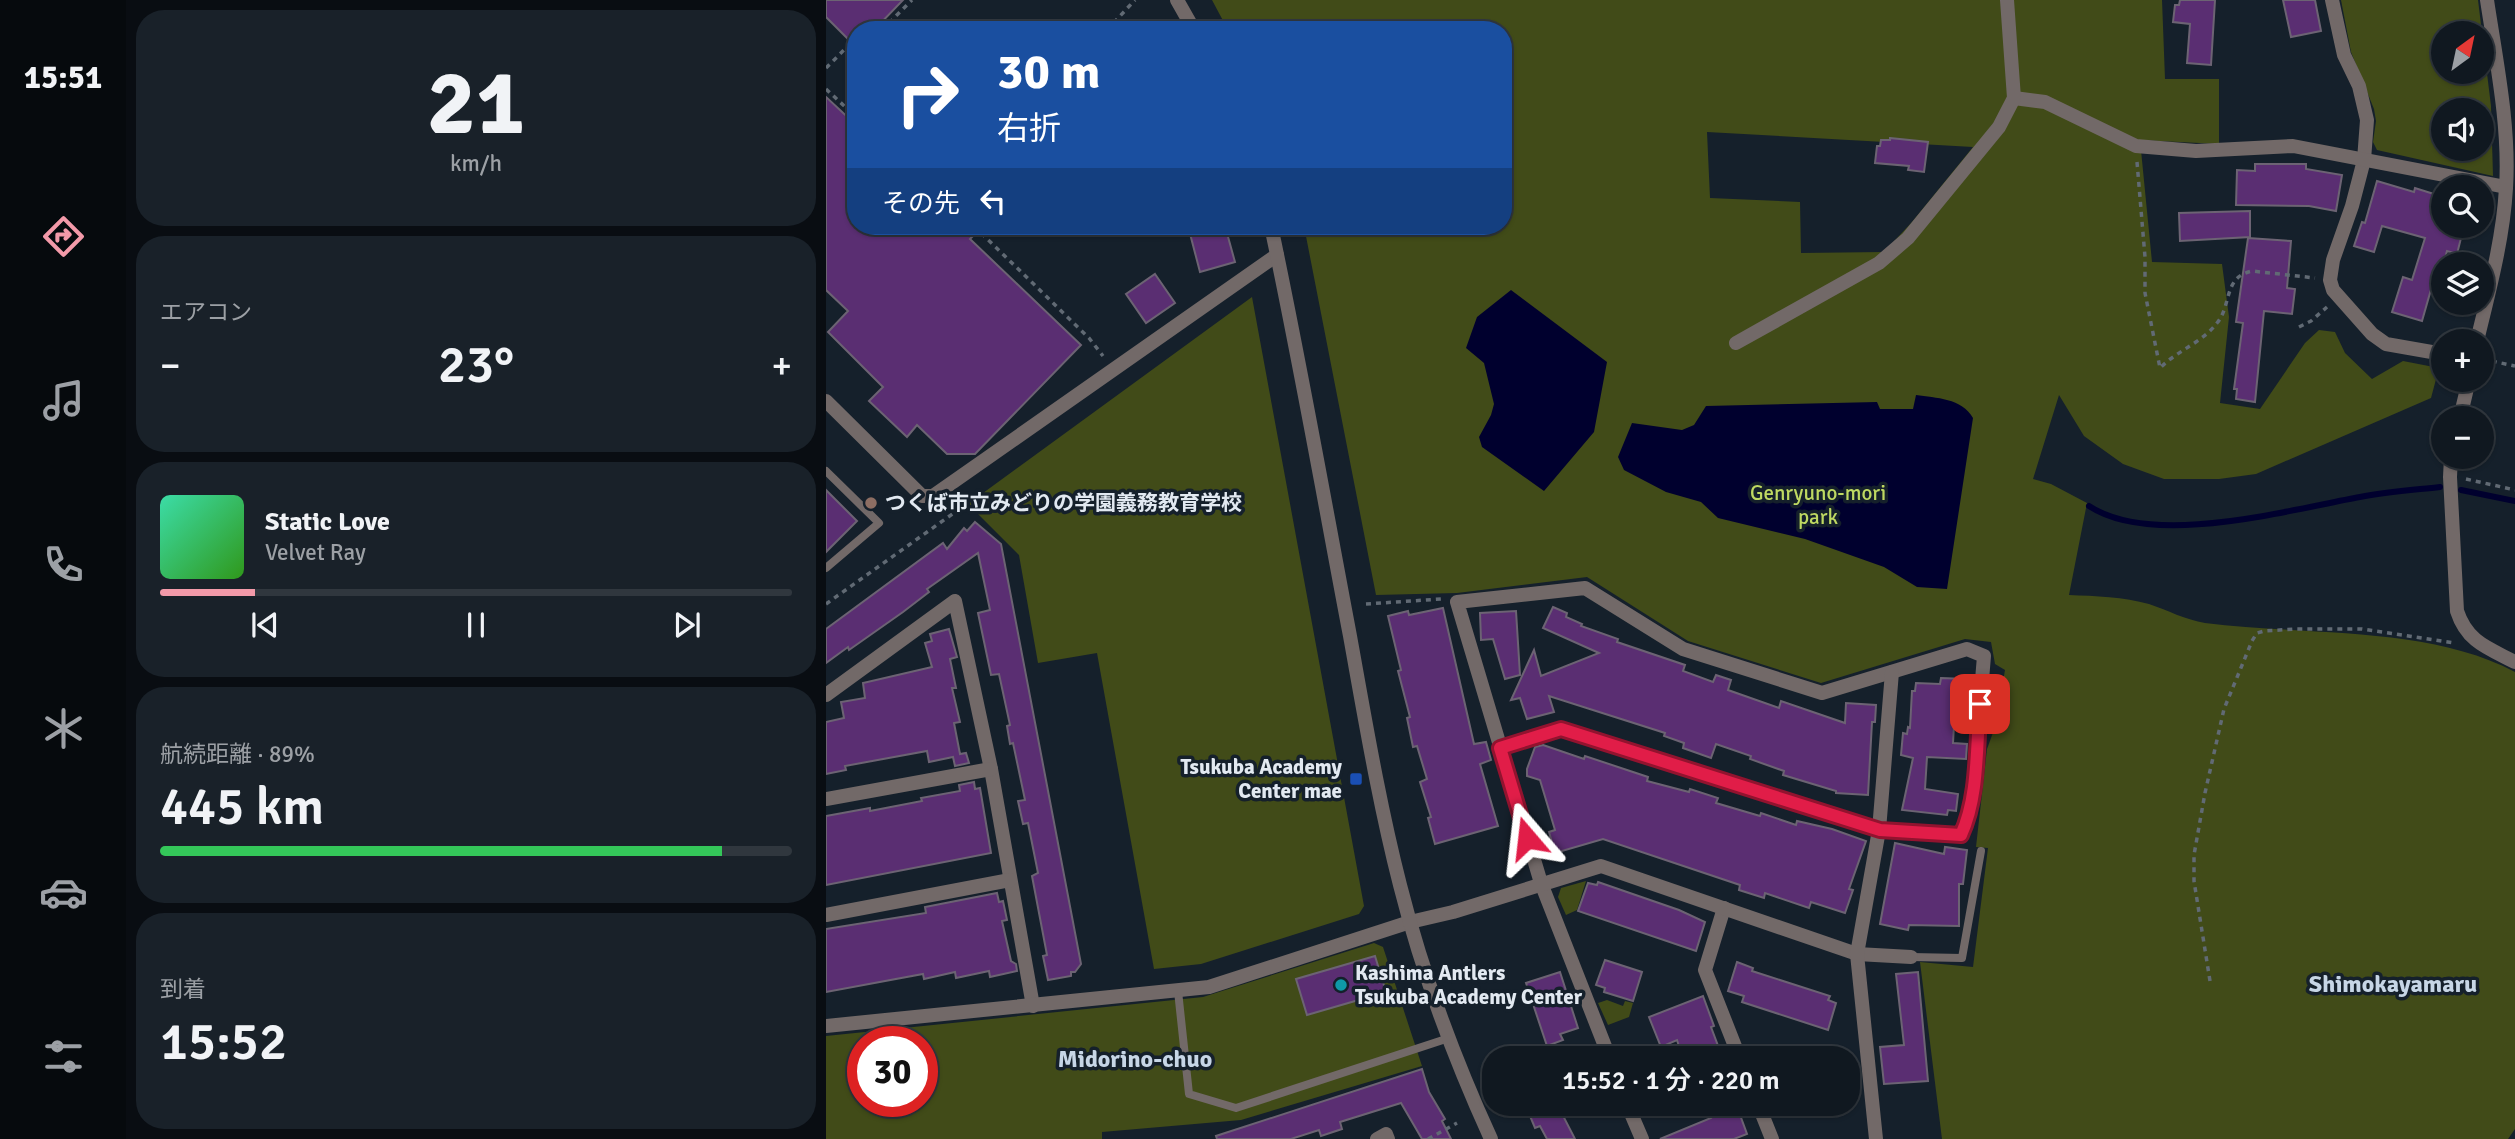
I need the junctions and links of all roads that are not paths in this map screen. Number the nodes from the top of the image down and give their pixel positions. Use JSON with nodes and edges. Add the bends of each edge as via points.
{"nodes":[{"id":1,"x":1177,"y":0,"type":"edge"},
{"id":2,"x":2007,"y":0,"type":"edge"},
{"id":3,"x":2332,"y":0,"type":"edge"},
{"id":4,"x":2487,"y":0,"type":"edge"},
{"id":5,"x":1189,"y":21,"type":"edge"},
{"id":6,"x":2014,"y":98,"type":"junction"},
{"id":7,"x":2364,"y":160,"type":"junction"},
{"id":8,"x":2506,"y":187,"type":"junction"},
{"id":9,"x":1273,"y":235,"type":"edge"},
{"id":10,"x":1278,"y":255,"type":"junction"},
{"id":11,"x":2480,"y":329,"type":"edge"},
{"id":12,"x":1737,"y":343,"type":"dead end"},
{"id":13,"x":2431,"y":352,"type":"edge"},
{"id":14,"x":826,"y":401,"type":"edge"},
{"id":15,"x":2450,"y":469,"type":"edge"},
{"id":16,"x":826,"y":471,"type":"edge"},
{"id":17,"x":826,"y":568,"type":"edge"},
{"id":18,"x":2515,"y":662,"type":"edge"},
{"id":19,"x":1892,"y":672,"type":"junction"},
{"id":20,"x":826,"y":695,"type":"edge"},
{"id":21,"x":1500,"y":748,"type":"junction"},
{"id":22,"x":990,"y":769,"type":"junction"},
{"id":23,"x":826,"y":799,"type":"edge"},
{"id":24,"x":1880,"y":830,"type":"junction"},
{"id":25,"x":1981,"y":851,"type":"dead end"},
{"id":26,"x":1010,"y":880,"type":"junction"},
{"id":27,"x":1541,"y":883,"type":"junction"},
{"id":28,"x":1724,"y":908,"type":"junction"},
{"id":29,"x":826,"y":915,"type":"edge"},
{"id":30,"x":1410,"y":922,"type":"junction"},
{"id":31,"x":1857,"y":954,"type":"junction"},
{"id":32,"x":1911,"y":957,"type":"joint"},
{"id":33,"x":1178,"y":991,"type":"junction"},
{"id":34,"x":1033,"y":1006,"type":"junction"},
{"id":35,"x":826,"y":1027,"type":"edge"},
{"id":36,"x":1449,"y":1038,"type":"junction"},
{"id":37,"x":1605,"y":1046,"type":"edge"},
{"id":38,"x":1735,"y":1046,"type":"edge"},
{"id":39,"x":1632,"y":1116,"type":"edge"},
{"id":40,"x":1763,"y":1116,"type":"edge"},
{"id":41,"x":1377,"y":1139,"type":"edge"},
{"id":42,"x":1388,"y":1139,"type":"edge"},
{"id":43,"x":1491,"y":1139,"type":"edge"},
{"id":44,"x":1642,"y":1139,"type":"edge"},
{"id":45,"x":1772,"y":1139,"type":"edge"},
{"id":46,"x":1875,"y":1139,"type":"edge"}],
"edges":[{"from":1,"to":5,"type":"street"},
{"from":2,"to":6,"type":"street"},
{"from":3,"to":7,"type":"street","via":[[2344,55],[2359,86],[2367,120]]},
{"from":4,"to":8,"type":"street","via":[[2503,112]]},
{"from":6,"to":7,"type":"street","via":[[2045,102],[2136,146],[2196,151],[2293,146]]},
{"from":6,"to":12,"type":"street","via":[[2000,127],[1908,238],[1879,263]]},
{"from":7,"to":8,"type":"street"},
{"from":7,"to":13,"type":"street","via":[[2333,260],[2333,290],[2386,345]]},
{"from":8,"to":11,"type":"street","via":[[2498,252]]},
{"from":9,"to":10,"type":"street"},
{"from":10,"to":14,"type":"street","via":[[933,496],[922,496]]},
{"from":10,"to":30,"type":"street","via":[[1376,775]]},
{"from":15,"to":18,"type":"street","via":[[2457,611],[2462,626],[2482,645]]},
{"from":16,"to":17,"type":"lane","via":[[878,523]]},
{"from":19,"to":21,"type":"street","via":[[1822,693],[1682,649],[1585,588],[1457,602]]},
{"from":19,"to":24,"type":"street"},
{"from":19,"to":24,"type":"street","via":[[1967,649],[1984,656],[1972,800],[1961,835]]},
{"from":20,"to":22,"type":"street","via":[[955,601]]},
{"from":21,"to":24,"type":"street","via":[[1561,729]]},
{"from":21,"to":27,"type":"street"},
{"from":22,"to":23,"type":"street"},
{"from":22,"to":26,"type":"street"},
{"from":24,"to":31,"type":"street"},
{"from":25,"to":32,"type":"lane","via":[[1962,958]]},
{"from":26,"to":29,"type":"street"},
{"from":26,"to":34,"type":"street"},
{"from":27,"to":28,"type":"street","via":[[1601,866]]},
{"from":27,"to":30,"type":"street"},
{"from":27,"to":37,"type":"street"},
{"from":28,"to":31,"type":"street"},
{"from":28,"to":38,"type":"street","via":[[1705,970]]},
{"from":30,"to":33,"type":"street","via":[[1209,988]]},
{"from":30,"to":36,"type":"street"},
{"from":31,"to":32,"type":"street"},
{"from":31,"to":46,"type":"street"},
{"from":33,"to":34,"type":"street"},
{"from":33,"to":36,"type":"lane","via":[[1189,1094],[1236,1108]]},
{"from":34,"to":35,"type":"street"},
{"from":36,"to":43,"type":"street"},
{"from":39,"to":44,"type":"street"},
{"from":40,"to":45,"type":"street"},
{"from":41,"to":42,"type":"street","via":[[1386,1135]]}]}
